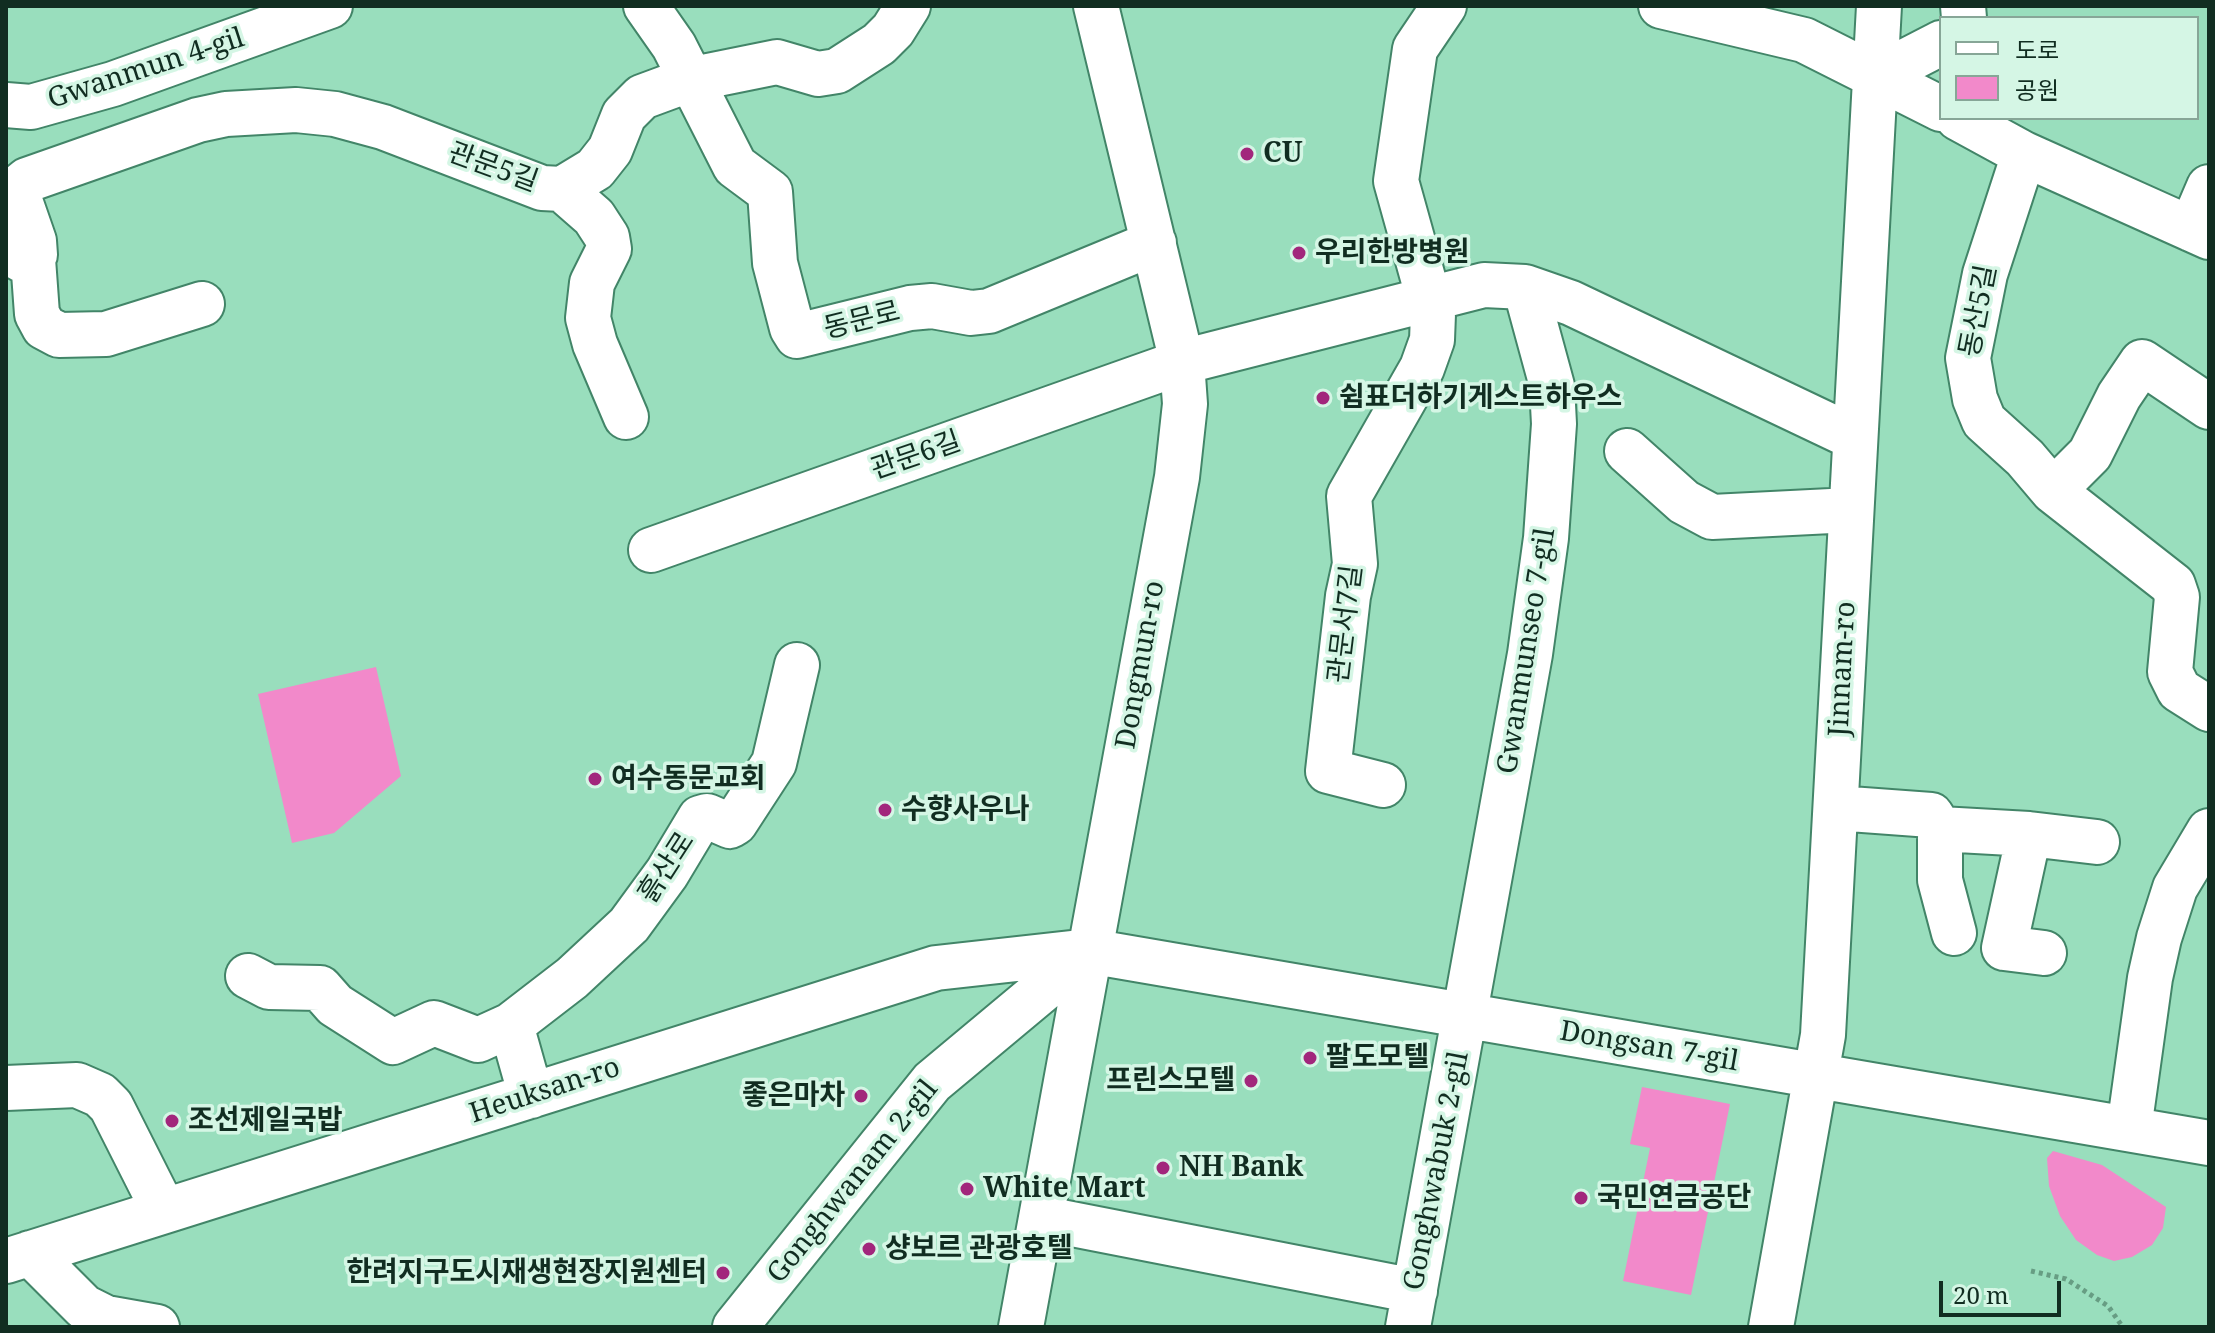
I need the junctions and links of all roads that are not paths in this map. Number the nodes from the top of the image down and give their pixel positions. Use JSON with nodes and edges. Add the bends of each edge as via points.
{"nodes":[{"id":1,"x":330,"y":6,"type":"edge"},
{"id":2,"x":646,"y":6,"type":"edge"},
{"id":3,"x":908,"y":6,"type":"edge"},
{"id":4,"x":1096,"y":6,"type":"edge"},
{"id":5,"x":1444,"y":6,"type":"edge"},
{"id":6,"x":1661,"y":6,"type":"edge"},
{"id":7,"x":1879,"y":6,"type":"edge"},
{"id":8,"x":1939,"y":44,"type":"edge"},
{"id":9,"x":1875,"y":77,"type":"junction"},
{"id":10,"x":688,"y":80,"type":"junction"},
{"id":11,"x":6,"y":105,"type":"edge"},
{"id":12,"x":1939,"y":108,"type":"edge"},
{"id":13,"x":1962,"y":120,"type":"edge"},
{"id":14,"x":2024,"y":154,"type":"junction"},
{"id":15,"x":2209,"y":187,"type":"edge"},
{"id":16,"x":562,"y":189,"type":"junction"},
{"id":17,"x":2200,"y":233,"type":"edge"},
{"id":18,"x":1154,"y":243,"type":"junction"},
{"id":19,"x":19,"y":255,"type":"edge"},
{"id":20,"x":1525,"y":287,"type":"junction"},
{"id":21,"x":1428,"y":297,"type":"junction"},
{"id":22,"x":202,"y":304,"type":"dead end"},
{"id":23,"x":1182,"y":362,"type":"junction"},
{"id":24,"x":2209,"y":407,"type":"edge"},
{"id":25,"x":626,"y":417,"type":"dead end"},
{"id":26,"x":1855,"y":438,"type":"junction"},
{"id":27,"x":1627,"y":451,"type":"dead end"},
{"id":28,"x":2053,"y":491,"type":"junction"},
{"id":29,"x":1851,"y":510,"type":"junction"},
{"id":30,"x":651,"y":550,"type":"dead end"},
{"id":31,"x":797,"y":665,"type":"dead end"},
{"id":32,"x":2209,"y":709,"type":"edge"},
{"id":33,"x":1383,"y":785,"type":"dead end"},
{"id":34,"x":1836,"y":808,"type":"junction"},
{"id":35,"x":1940,"y":829,"type":"junction"},
{"id":36,"x":2209,"y":831,"type":"edge"},
{"id":37,"x":2029,"y":834,"type":"junction"},
{"id":38,"x":2097,"y":842,"type":"dead end"},
{"id":39,"x":1954,"y":933,"type":"dead end"},
{"id":40,"x":1089,"y":951,"type":"junction"},
{"id":41,"x":2044,"y":953,"type":"dead end"},
{"id":42,"x":248,"y":976,"type":"dead end"},
{"id":43,"x":1466,"y":1016,"type":"junction"},
{"id":44,"x":511,"y":1025,"type":"junction"},
{"id":45,"x":1818,"y":1076,"type":"junction"},
{"id":46,"x":6,"y":1088,"type":"edge"},
{"id":47,"x":531,"y":1096,"type":"junction"},
{"id":48,"x":2129,"y":1129,"type":"junction"},
{"id":49,"x":2209,"y":1143,"type":"edge"},
{"id":50,"x":164,"y":1211,"type":"junction"},
{"id":51,"x":1041,"y":1218,"type":"junction"},
{"id":52,"x":18,"y":1257,"type":"edge"},
{"id":53,"x":1412,"y":1309,"type":"edge"},
{"id":54,"x":157,"y":1327,"type":"edge"},
{"id":55,"x":735,"y":1327,"type":"edge"},
{"id":56,"x":1021,"y":1327,"type":"edge"},
{"id":57,"x":1771,"y":1327,"type":"edge"}],
"edges":[{"from":1,"to":11,"type":"street","name":"Gwanmun 4-gil","via":[[113,84],[31,107]]},
{"from":2,"to":10,"type":"street","via":[[674,46]]},
{"from":3,"to":10,"type":"street","name":"관문5길","via":[[879,44],[837,71],[818,74],[777,62]]},
{"from":4,"to":18,"type":"street","name":"Dongmun-ro"},
{"from":5,"to":21,"type":"street","via":[[1415,49],[1396,181]]},
{"from":6,"to":9,"type":"street","via":[[1804,40]]},
{"from":7,"to":9,"type":"street","name":"Jinnam-ro"},
{"from":8,"to":9,"type":"street"},
{"from":9,"to":12,"type":"street"},
{"from":9,"to":26,"type":"street","name":"Jinnam-ro"},
{"from":10,"to":16,"type":"street","name":"관문5길","via":[[631,104],[595,169]]},
{"from":10,"to":18,"type":"street","name":"동문로","via":[[735,166],[770,192],[775,263],[797,336],[910,308],[989,311]]},
{"from":13,"to":14,"type":"street"},
{"from":14,"to":17,"type":"street"},
{"from":14,"to":28,"type":"street","name":"동산5길","via":[[1985,274],[1967,369],[1984,421]]},
{"from":15,"to":17,"type":"street"},
{"from":16,"to":19,"type":"street","name":"관문5길","via":[[542,188],[360,120],[296,110],[210,116],[27,180],[16,189],[34,241]]},
{"from":16,"to":25,"type":"street","via":[[594,217],[607,237],[609,249],[592,283],[588,318]]},
{"from":18,"to":23,"type":"street","name":"Dongmun-ro"},
{"from":19,"to":22,"type":"street","via":[[37,314],[44,327],[59,335],[106,334]]},
{"from":20,"to":21,"type":"street","via":[[1484,285]]},
{"from":20,"to":26,"type":"street","via":[[1571,303]]},
{"from":20,"to":43,"type":"street","name":"Gwanmunseo 7-gil","via":[[1552,386],[1546,538]]},
{"from":21,"to":23,"type":"street"},
{"from":21,"to":33,"type":"street","name":"관문서7길","via":[[1433,327],[1428,354],[1349,496],[1355,564],[1328,771]]},
{"from":23,"to":30,"type":"street","name":"관문6길"},
{"from":23,"to":40,"type":"street","name":"Dongmun-ro","via":[[1185,404],[1177,477]]},
{"from":24,"to":28,"type":"street","via":[[2142,362],[2090,454]]},
{"from":26,"to":29,"type":"street","name":"Jinnam-ro"},
{"from":27,"to":29,"type":"street","via":[[1684,502],[1712,517]]},
{"from":28,"to":32,"type":"street","name":"동산5길","via":[[2173,585],[2177,597],[2170,672],[2179,690]]},
{"from":29,"to":34,"type":"street","name":"Jinnam-ro"},
{"from":31,"to":44,"type":"street","name":"흙산로","via":[[774,763],[735,823],[700,818],[629,925]]},
{"from":34,"to":35,"type":"street","via":[[1931,815]]},
{"from":34,"to":45,"type":"street","name":"Jinnam-ro"},
{"from":35,"to":37,"type":"street"},
{"from":35,"to":39,"type":"street","via":[[1940,880]]},
{"from":36,"to":48,"type":"street","via":[[2175,888],[2159,938]]},
{"from":37,"to":38,"type":"street"},
{"from":37,"to":41,"type":"street","via":[[2004,948]]},
{"from":40,"to":43,"type":"street","name":"Dongsan 7-gil"},
{"from":40,"to":47,"type":"street","name":"Heuksan-ro","via":[[936,968]]},
{"from":40,"to":51,"type":"street","name":"Dongmun-ro"},
{"from":40,"to":55,"type":"street","name":"Gonghwanam 2-gil","via":[[932,1082]]},
{"from":42,"to":44,"type":"street","name":"흙산로","via":[[269,987],[320,988],[335,1005],[393,1042],[434,1023],[478,1040]]},
{"from":43,"to":45,"type":"street","name":"Dongsan 7-gil"},
{"from":43,"to":53,"type":"street","name":"Gonghwabuk 2-gil"},
{"from":44,"to":47,"type":"street"},
{"from":45,"to":48,"type":"street","name":"Dongsan 7-gil"},
{"from":45,"to":57,"type":"street","name":"Jinnam-ro"},
{"from":46,"to":50,"type":"street","via":[[77,1085],[100,1095],[111,1106]]},
{"from":47,"to":50,"type":"street","name":"Heuksan-ro"},
{"from":48,"to":49,"type":"street","name":"Dongsan 7-gil"},
{"from":50,"to":52,"type":"street","name":"Heuksan-ro"},
{"from":51,"to":53,"type":"street"},
{"from":51,"to":56,"type":"street","name":"Dongmun-ro"},
{"from":52,"to":54,"type":"street","via":[[84,1307],[106,1318]]}]}
